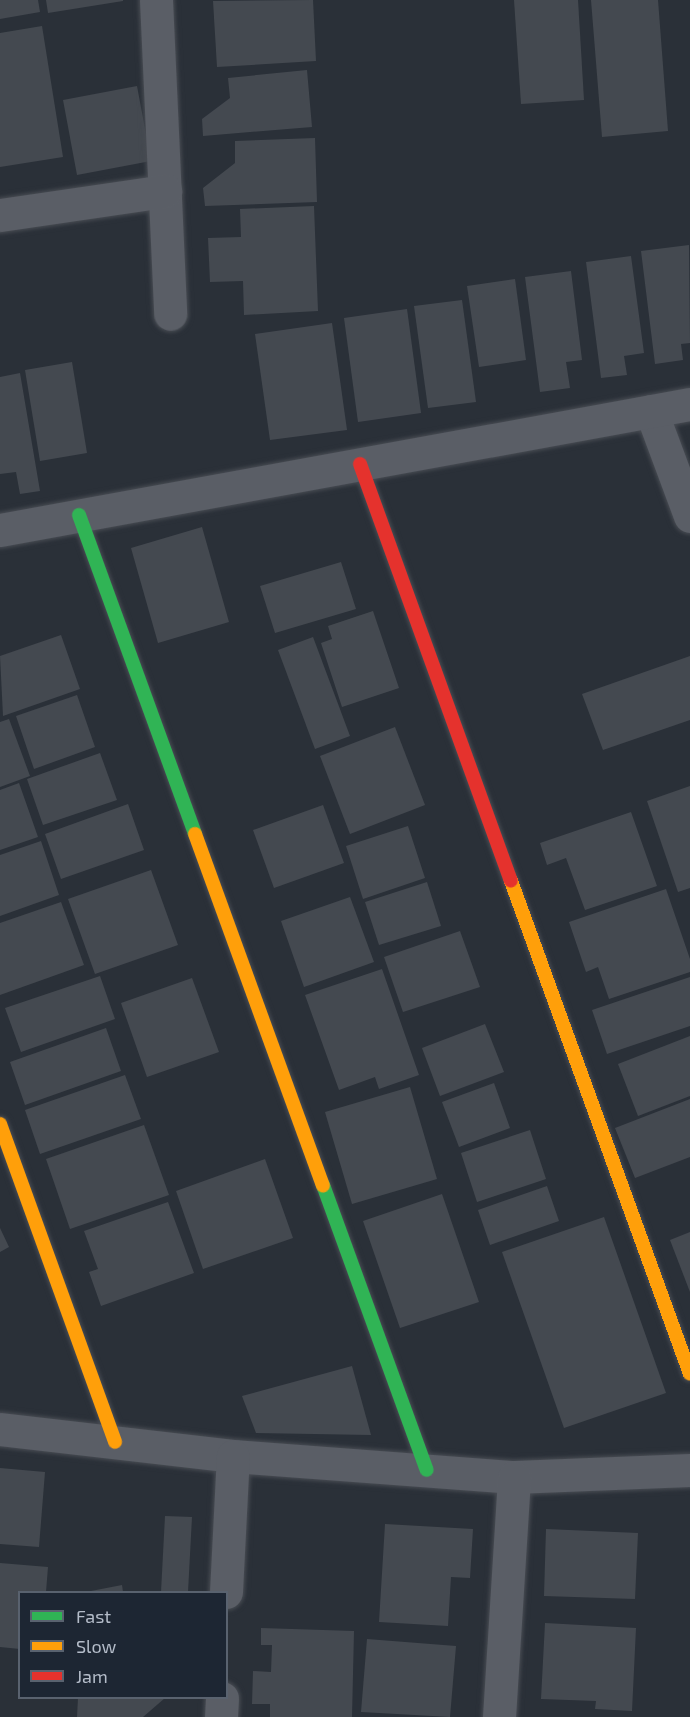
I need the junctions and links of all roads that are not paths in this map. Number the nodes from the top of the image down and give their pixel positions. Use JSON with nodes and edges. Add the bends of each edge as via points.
{"nodes":[{"id":1,"x":156,"y":0,"type":"edge"},
{"id":2,"x":165,"y":191,"type":"junction"},
{"id":3,"x":0,"y":215,"type":"edge"},
{"id":4,"x":170,"y":314,"type":"dead end"},
{"id":5,"x":690,"y":404,"type":"edge"},
{"id":6,"x":651,"y":411,"type":"junction"},
{"id":7,"x":360,"y":464,"type":"junction"},
{"id":8,"x":79,"y":515,"type":"junction"},
{"id":9,"x":690,"y":516,"type":"edge"},
{"id":10,"x":0,"y":530,"type":"edge"},
{"id":11,"x":0,"y":1124,"type":"edge"},
{"id":12,"x":690,"y":1374,"type":"edge"},
{"id":13,"x":0,"y":1429,"type":"edge"},
{"id":14,"x":115,"y":1442,"type":"junction"},
{"id":15,"x":233,"y":1456,"type":"junction"},
{"id":16,"x":427,"y":1470,"type":"junction"},
{"id":17,"x":690,"y":1470,"type":"edge"},
{"id":18,"x":514,"y":1477,"type":"junction"},
{"id":19,"x":226,"y":1591,"type":"edge"},
{"id":20,"x":222,"y":1699,"type":"edge"},
{"id":21,"x":221,"y":1717,"type":"edge"},
{"id":22,"x":499,"y":1717,"type":"edge"}],
"edges":[{"from":1,"to":2,"type":"street"},
{"from":2,"to":3,"type":"street"},
{"from":2,"to":4,"type":"street"},
{"from":5,"to":6,"type":"street"},
{"from":6,"to":7,"type":"street"},
{"from":6,"to":9,"type":"street"},
{"from":7,"to":8,"type":"street"},
{"from":7,"to":12,"type":"street"},
{"from":8,"to":10,"type":"street"},
{"from":8,"to":16,"type":"street"},
{"from":11,"to":14,"type":"street"},
{"from":13,"to":14,"type":"street"},
{"from":14,"to":15,"type":"street"},
{"from":15,"to":16,"type":"street"},
{"from":15,"to":19,"type":"street"},
{"from":16,"to":18,"type":"street"},
{"from":17,"to":18,"type":"street"},
{"from":18,"to":22,"type":"street"},
{"from":20,"to":21,"type":"street"}]}
